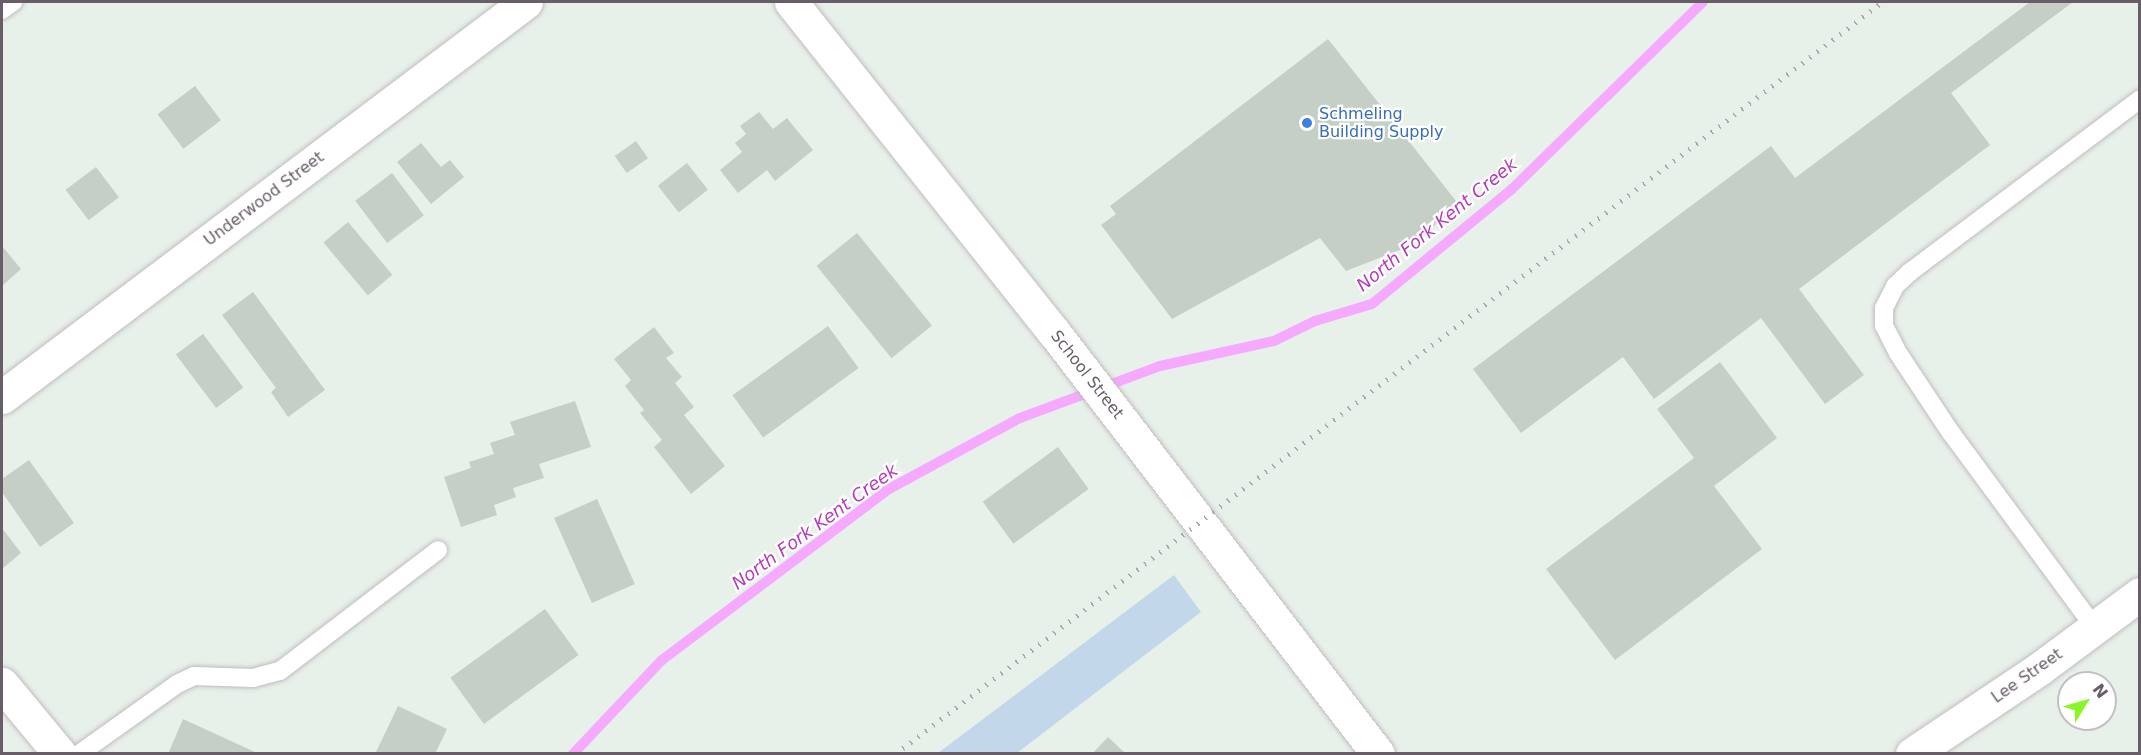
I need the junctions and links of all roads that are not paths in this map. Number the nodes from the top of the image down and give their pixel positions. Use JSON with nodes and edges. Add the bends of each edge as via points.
{"nodes":[{"id":1,"x":13,"y":2,"type":"edge"},
{"id":2,"x":526,"y":2,"type":"edge"},
{"id":3,"x":791,"y":2,"type":"edge"},
{"id":4,"x":2,"y":10,"type":"edge"},
{"id":5,"x":2139,"y":99,"type":"edge"},
{"id":6,"x":2,"y":397,"type":"edge"},
{"id":7,"x":438,"y":550,"type":"dead end"},
{"id":8,"x":2139,"y":594,"type":"edge"},
{"id":9,"x":2095,"y":628,"type":"junction"},
{"id":10,"x":2,"y":684,"type":"edge"},
{"id":11,"x":1368,"y":750,"type":"edge"},
{"id":12,"x":60,"y":753,"type":"edge"},
{"id":13,"x":79,"y":753,"type":"edge"},
{"id":14,"x":1912,"y":753,"type":"edge"}],
"edges":[{"from":1,"to":4,"type":"lane"},
{"from":2,"to":6,"type":"street","name":"Underwood Street"},
{"from":3,"to":11,"type":"street","name":"School Street","via":[[1053,331]]},
{"from":5,"to":9,"type":"lane","via":[[1910,272],[1896,286],[1884,308],[1884,326],[1898,353],[1951,433]]},
{"from":7,"to":13,"type":"lane","via":[[280,671],[253,678],[194,676]]},
{"from":8,"to":9,"type":"street","name":"Lee Street"},
{"from":9,"to":14,"type":"street","name":"Lee Street"},
{"from":10,"to":12,"type":"street"}]}
